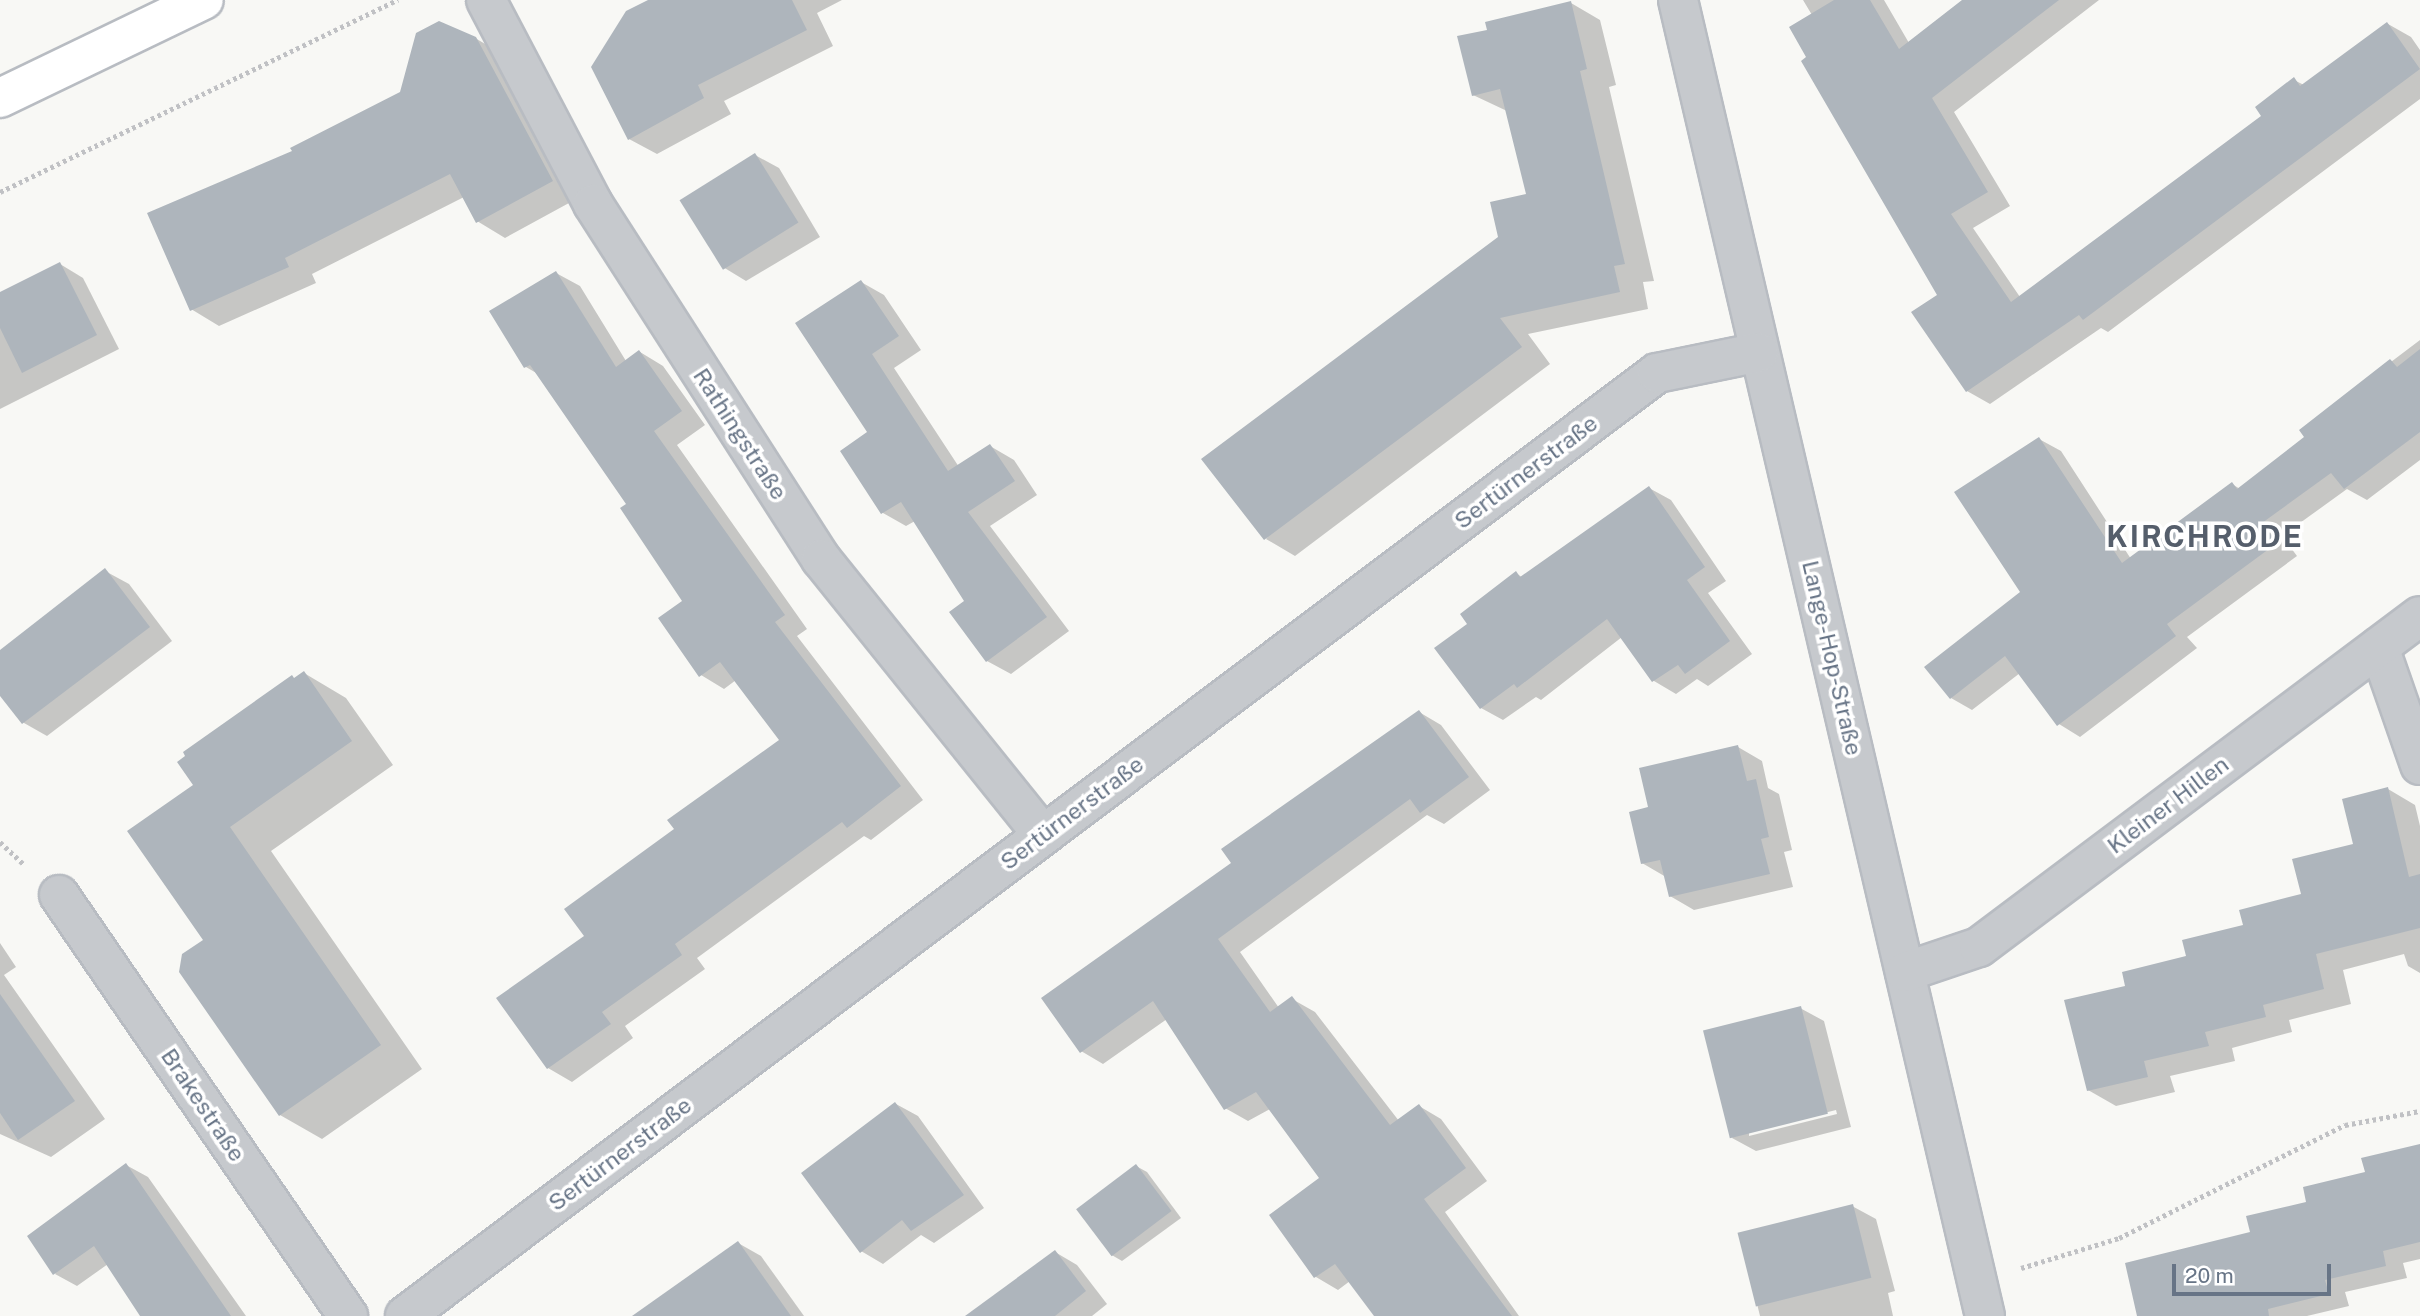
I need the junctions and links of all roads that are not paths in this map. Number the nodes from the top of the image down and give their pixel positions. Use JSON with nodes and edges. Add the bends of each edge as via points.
{"nodes":[{"id":1,"x":204,"y":0,"type":"edge"},
{"id":2,"x":486,"y":0,"type":"edge"},
{"id":3,"x":1678,"y":0,"type":"edge"},
{"id":4,"x":0,"y":98,"type":"edge"},
{"id":5,"x":1759,"y":352,"type":"junction"},
{"id":6,"x":2420,"y":616,"type":"edge"},
{"id":7,"x":2379,"y":648,"type":"junction"},
{"id":8,"x":2420,"y":765,"type":"edge"},
{"id":9,"x":1043,"y":835,"type":"junction"},
{"id":10,"x":59,"y":895,"type":"dead end"},
{"id":11,"x":1905,"y":972,"type":"junction"},
{"id":12,"x":1981,"y":1299,"type":"edge"},
{"id":13,"x":348,"y":1316,"type":"edge"},
{"id":14,"x":405,"y":1316,"type":"edge"}],
"edges":[{"from":1,"to":4,"type":"street"},
{"from":2,"to":9,"type":"street","name":"Rathingstraße","via":[[593,204],[821,559]]},
{"from":3,"to":5,"type":"street","name":"Lange-Hop-Straße"},
{"from":5,"to":9,"type":"street","name":"Sertürnerstraße","via":[[1657,373]]},
{"from":5,"to":11,"type":"street","name":"Lange-Hop-Straße"},
{"from":6,"to":7,"type":"street","name":"Kleiner Hillen"},
{"from":7,"to":8,"type":"street"},
{"from":7,"to":11,"type":"street","name":"Kleiner Hillen","via":[[1979,947]]},
{"from":9,"to":14,"type":"street","name":"Sertürnerstraße"},
{"from":10,"to":13,"type":"street","name":"Brakestraße"},
{"from":11,"to":12,"type":"street","name":"Lange-Hop-Straße"}]}
